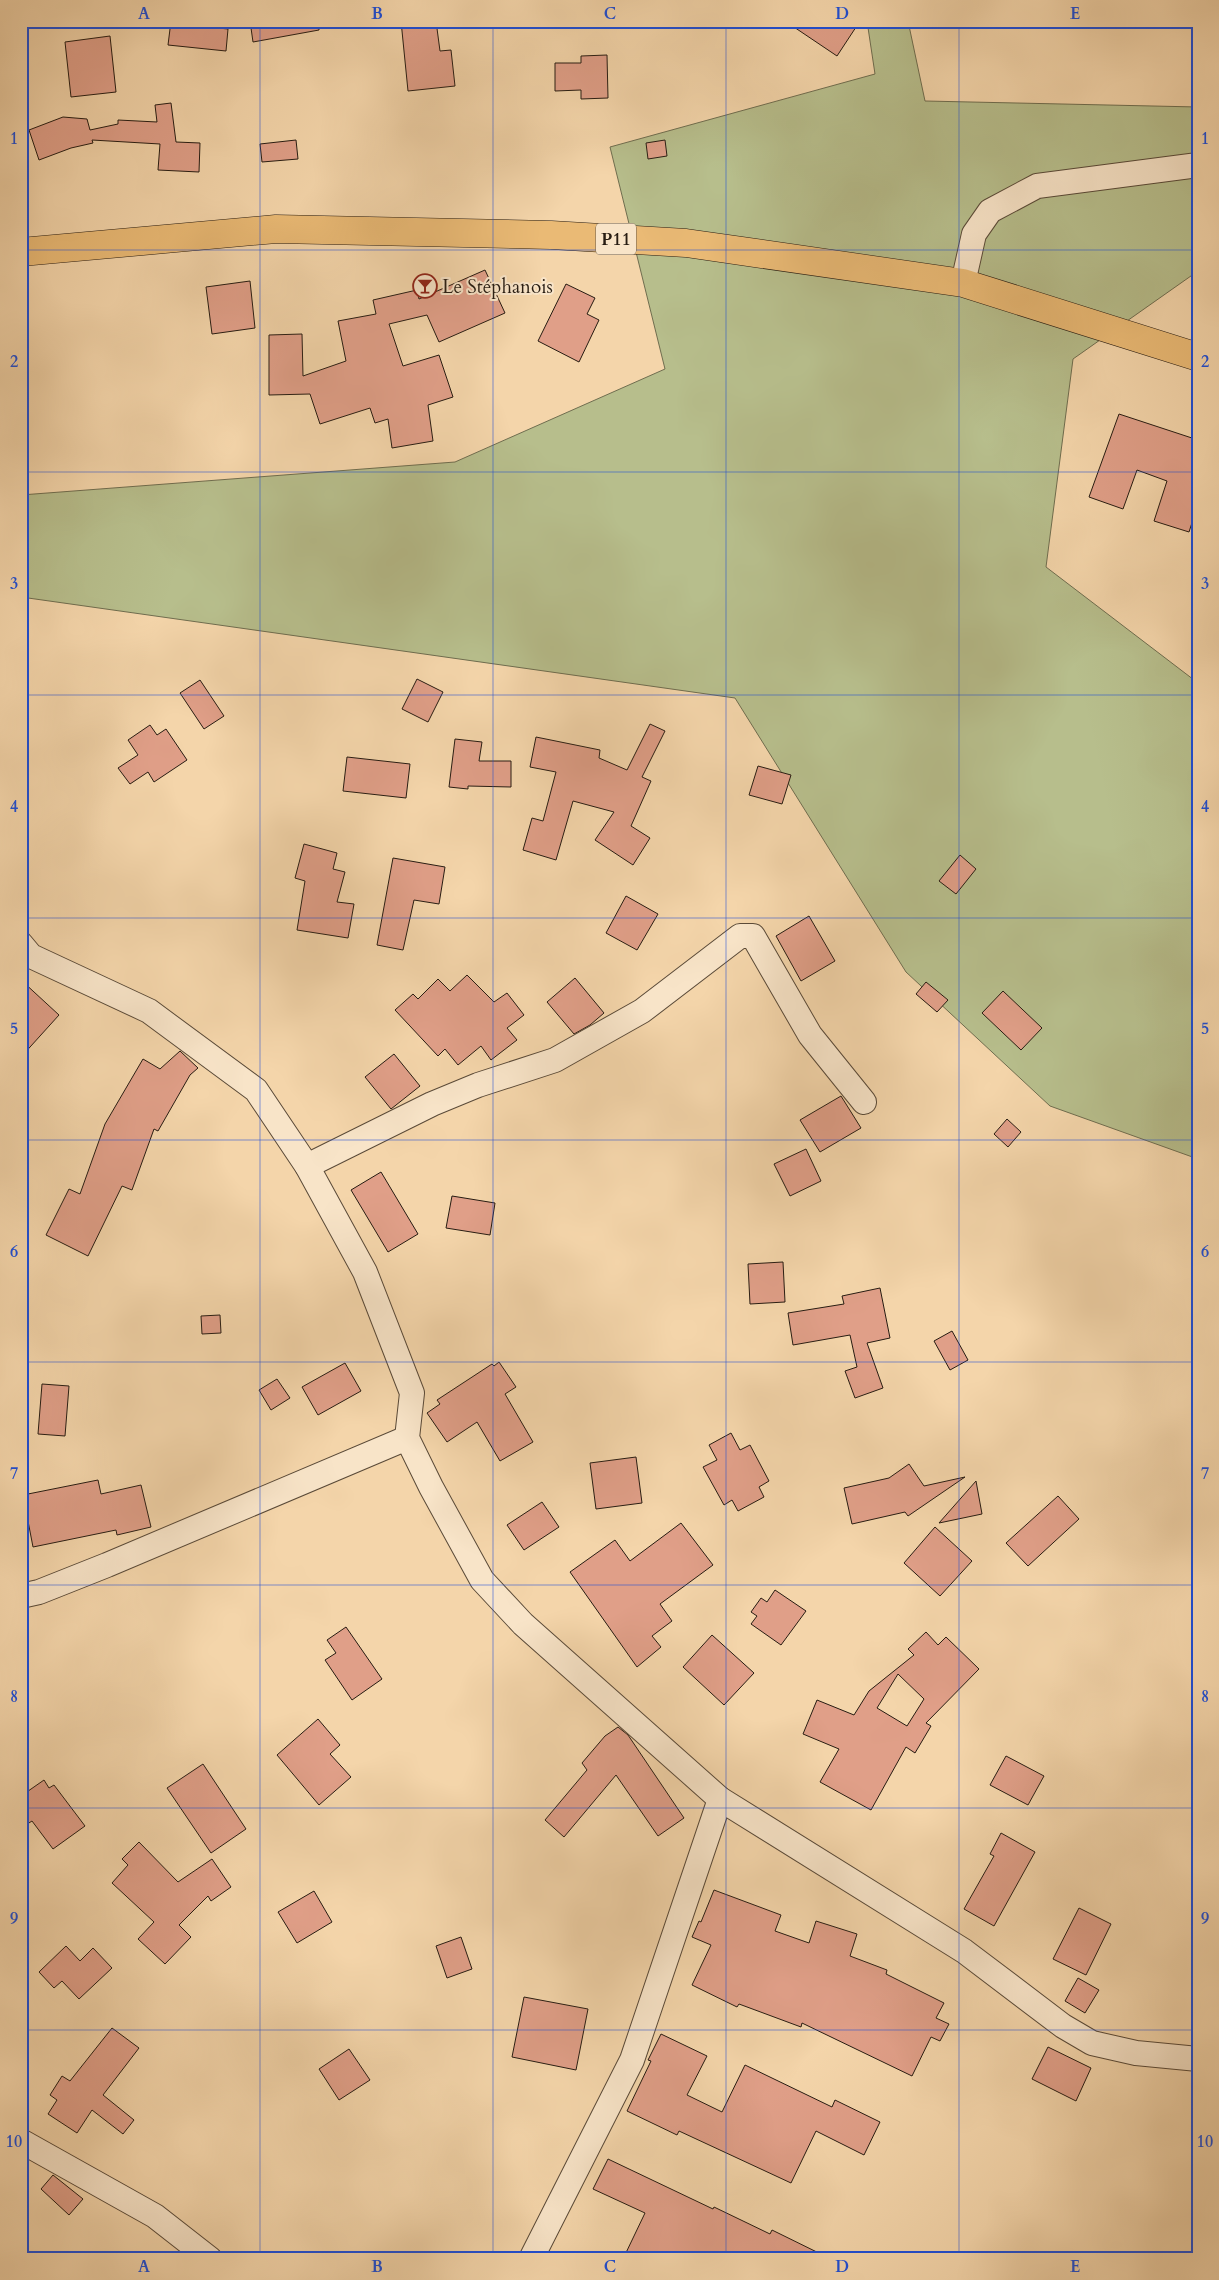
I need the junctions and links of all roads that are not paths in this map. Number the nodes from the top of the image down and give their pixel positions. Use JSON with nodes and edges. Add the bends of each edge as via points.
{"nodes":[{"id":1,"x":1198,"y":164,"type":"edge"},
{"id":2,"x":21,"y":252,"type":"edge"},
{"id":3,"x":963,"y":283,"type":"junction"},
{"id":4,"x":1198,"y":357,"type":"edge"},
{"id":5,"x":21,"y":944,"type":"edge"},
{"id":6,"x":864,"y":1102,"type":"dead end"},
{"id":7,"x":307,"y":1166,"type":"junction"},
{"id":8,"x":407,"y":1438,"type":"junction"},
{"id":9,"x":21,"y":1596,"type":"edge"},
{"id":10,"x":720,"y":1800,"type":"junction"},
{"id":11,"x":1198,"y":2059,"type":"edge"},
{"id":12,"x":21,"y":2141,"type":"edge"},
{"id":13,"x":210,"y":2259,"type":"edge"},
{"id":14,"x":532,"y":2259,"type":"edge"}],
"edges":[{"from":1,"to":3,"type":"street","via":[[1037,186],[990,211],[974,234]]},
{"from":2,"to":3,"type":"main road","number":"P11","via":[[276,229],[551,235],[686,243]]},
{"from":3,"to":4,"type":"main road","number":"P11"},
{"from":5,"to":7,"type":"street","via":[[31,956],[149,1011],[256,1090]]},
{"from":6,"to":7,"type":"street","via":[[810,1035],[753,936],[740,936],[642,1011],[555,1060],[432,1104]]},
{"from":7,"to":8,"type":"street","via":[[365,1272],[412,1393]]},
{"from":8,"to":9,"type":"street","via":[[107,1565],[40,1592]]},
{"from":8,"to":10,"type":"street","via":[[482,1580],[523,1624]]},
{"from":10,"to":11,"type":"street","via":[[964,1951],[1063,2026],[1092,2043],[1136,2053]]},
{"from":10,"to":14,"type":"street","via":[[632,2060]]},
{"from":12,"to":13,"type":"street","via":[[155,2216]]}]}
